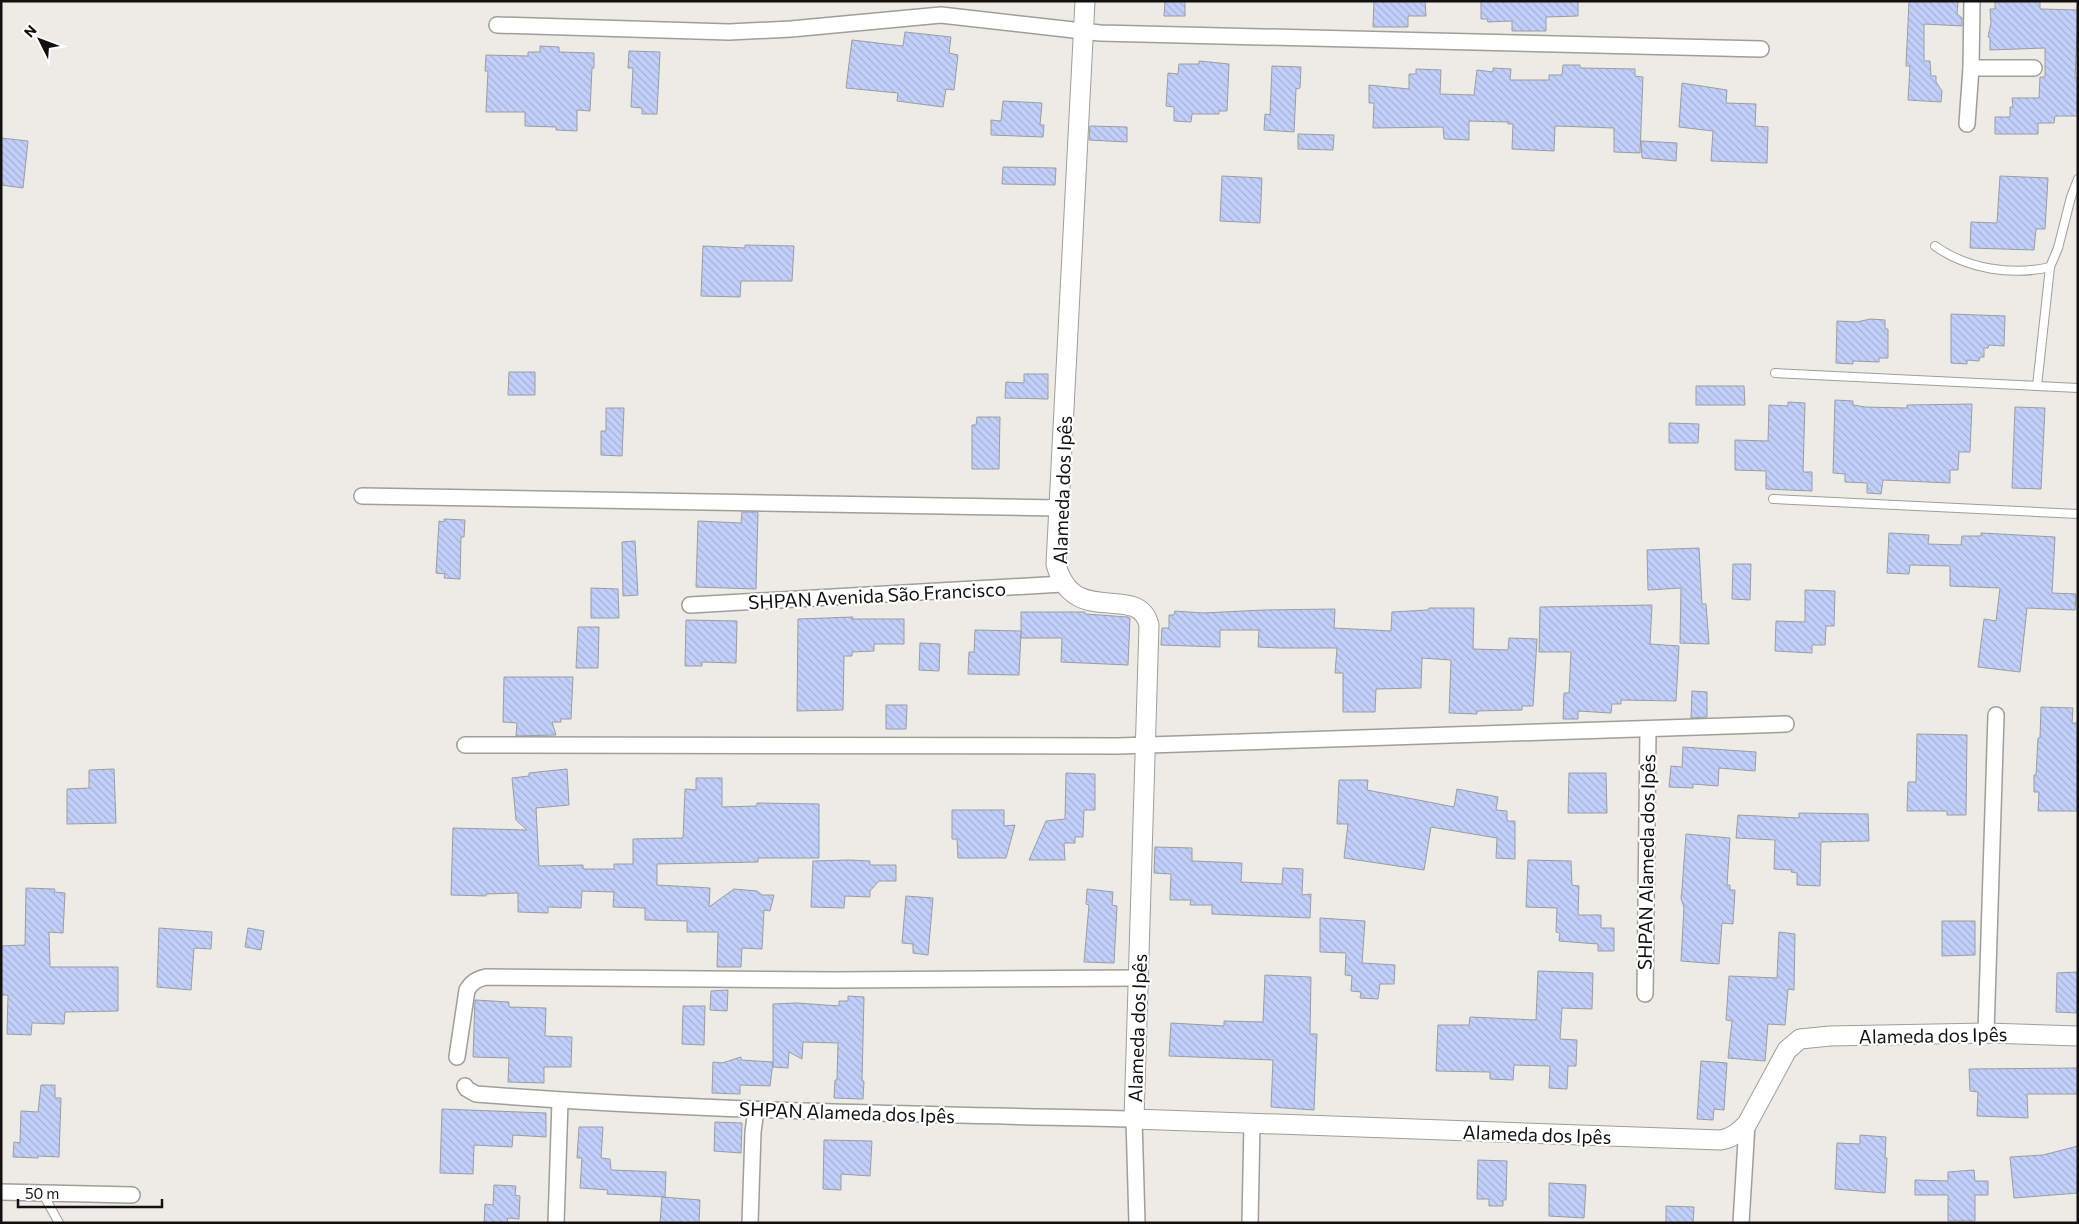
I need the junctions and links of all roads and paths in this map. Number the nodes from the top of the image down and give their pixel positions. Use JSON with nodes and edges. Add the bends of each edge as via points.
{"nodes":[{"id":1,"x":1085,"y":1,"type":"edge"},
{"id":2,"x":1972,"y":1,"type":"edge"},
{"id":3,"x":497,"y":25,"type":"dead end"},
{"id":4,"x":1084,"y":32,"type":"junction"},
{"id":5,"x":1760,"y":49,"type":"dead end"},
{"id":6,"x":1971,"y":68,"type":"junction"},
{"id":7,"x":2034,"y":68,"type":"dead end"},
{"id":8,"x":1967,"y":124,"type":"dead end"},
{"id":9,"x":2078,"y":179,"type":"edge"},
{"id":10,"x":1935,"y":246,"type":"dead end"},
{"id":11,"x":2050,"y":267,"type":"junction"},
{"id":12,"x":1775,"y":373,"type":"dead end"},
{"id":13,"x":2037,"y":386,"type":"junction"},
{"id":14,"x":2078,"y":388,"type":"edge"},
{"id":15,"x":362,"y":496,"type":"dead end"},
{"id":16,"x":1774,"y":499,"type":"dead end"},
{"id":17,"x":1059,"y":508,"type":"junction"},
{"id":18,"x":2078,"y":514,"type":"edge"},
{"id":19,"x":1063,"y":584,"type":"junction"},
{"id":20,"x":690,"y":605,"type":"dead end"},
{"id":21,"x":1996,"y":715,"type":"dead end"},
{"id":22,"x":1786,"y":724,"type":"dead end"},
{"id":23,"x":1648,"y":730,"type":"junction"},
{"id":24,"x":1145,"y":744,"type":"junction"},
{"id":25,"x":465,"y":745,"type":"dead end"},
{"id":26,"x":1139,"y":978,"type":"junction"},
{"id":27,"x":1645,"y":994,"type":"dead end"},
{"id":28,"x":1986,"y":1034,"type":"junction"},
{"id":29,"x":2078,"y":1036,"type":"edge"},
{"id":30,"x":457,"y":1057,"type":"dead end"},
{"id":31,"x":465,"y":1086,"type":"dead end"},
{"id":32,"x":560,"y":1101,"type":"junction"},
{"id":33,"x":756,"y":1110,"type":"junction"},
{"id":34,"x":1134,"y":1119,"type":"junction"},
{"id":35,"x":1252,"y":1124,"type":"junction"},
{"id":36,"x":1747,"y":1124,"type":"junction"},
{"id":37,"x":1,"y":1192,"type":"edge"},
{"id":38,"x":43,"y":1194,"type":"junction"},
{"id":39,"x":132,"y":1195,"type":"dead end"},
{"id":40,"x":58,"y":1223,"type":"edge"},
{"id":41,"x":556,"y":1223,"type":"edge"},
{"id":42,"x":750,"y":1223,"type":"edge"},
{"id":43,"x":1137,"y":1223,"type":"edge"},
{"id":44,"x":1250,"y":1223,"type":"edge"},
{"id":45,"x":1741,"y":1223,"type":"edge"}],
"edges":[{"from":1,"to":4,"type":"street","name":"Alameda dos Ipês"},
{"from":2,"to":6,"type":"street"},
{"from":3,"to":4,"type":"street","via":[[729,32],[941,15]]},
{"from":4,"to":5,"type":"street"},
{"from":4,"to":17,"type":"street","name":"Alameda dos Ipês"},
{"from":6,"to":7,"type":"street"},
{"from":6,"to":8,"type":"street"},
{"from":9,"to":11,"type":"lane"},
{"from":10,"to":11,"type":"lane","via":[[1958,260],[1992,268],[2028,271]]},
{"from":11,"to":13,"type":"lane"},
{"from":12,"to":13,"type":"lane"},
{"from":13,"to":14,"type":"lane"},
{"from":15,"to":17,"type":"street"},
{"from":16,"to":18,"type":"lane"},
{"from":17,"to":19,"type":"street","name":"Alameda dos Ipês","via":[[1056,564]]},
{"from":19,"to":20,"type":"street","name":"SHPAN Avenida São Francisco"},
{"from":19,"to":24,"type":"street","name":"Alameda dos Ipês","via":[[1079,598],[1134,606],[1144,612],[1149,625]]},
{"from":21,"to":28,"type":"street"},
{"from":22,"to":23,"type":"street"},
{"from":23,"to":24,"type":"street"},
{"from":23,"to":27,"type":"street","name":"SHPAN Alameda dos Ipês"},
{"from":24,"to":25,"type":"street"},
{"from":24,"to":26,"type":"street","name":"Alameda dos Ipês"},
{"from":26,"to":30,"type":"street","via":[[486,977],[478,979],[467,990]]},
{"from":26,"to":34,"type":"street","name":"Alameda dos Ipês"},
{"from":28,"to":29,"type":"street","name":"Alameda dos Ipês"},
{"from":28,"to":36,"type":"street","name":"Alameda dos Ipês","via":[[1800,1039],[1787,1050]]},
{"from":31,"to":32,"type":"street","name":"SHPAN Alameda dos Ipês","via":[[476,1094]]},
{"from":32,"to":33,"type":"street","name":"SHPAN Alameda dos Ipês"},
{"from":32,"to":41,"type":"street"},
{"from":33,"to":34,"type":"street","name":"SHPAN Alameda dos Ipês"},
{"from":33,"to":42,"type":"street"},
{"from":34,"to":35,"type":"street","name":"Alameda dos Ipês"},
{"from":34,"to":43,"type":"street"},
{"from":35,"to":36,"type":"street","name":"Alameda dos Ipês","via":[[1702,1141],[1729,1138]]},
{"from":35,"to":44,"type":"street"},
{"from":36,"to":45,"type":"street"},
{"from":37,"to":38,"type":"street"},
{"from":38,"to":39,"type":"street"},
{"from":38,"to":40,"type":"lane"}]}
